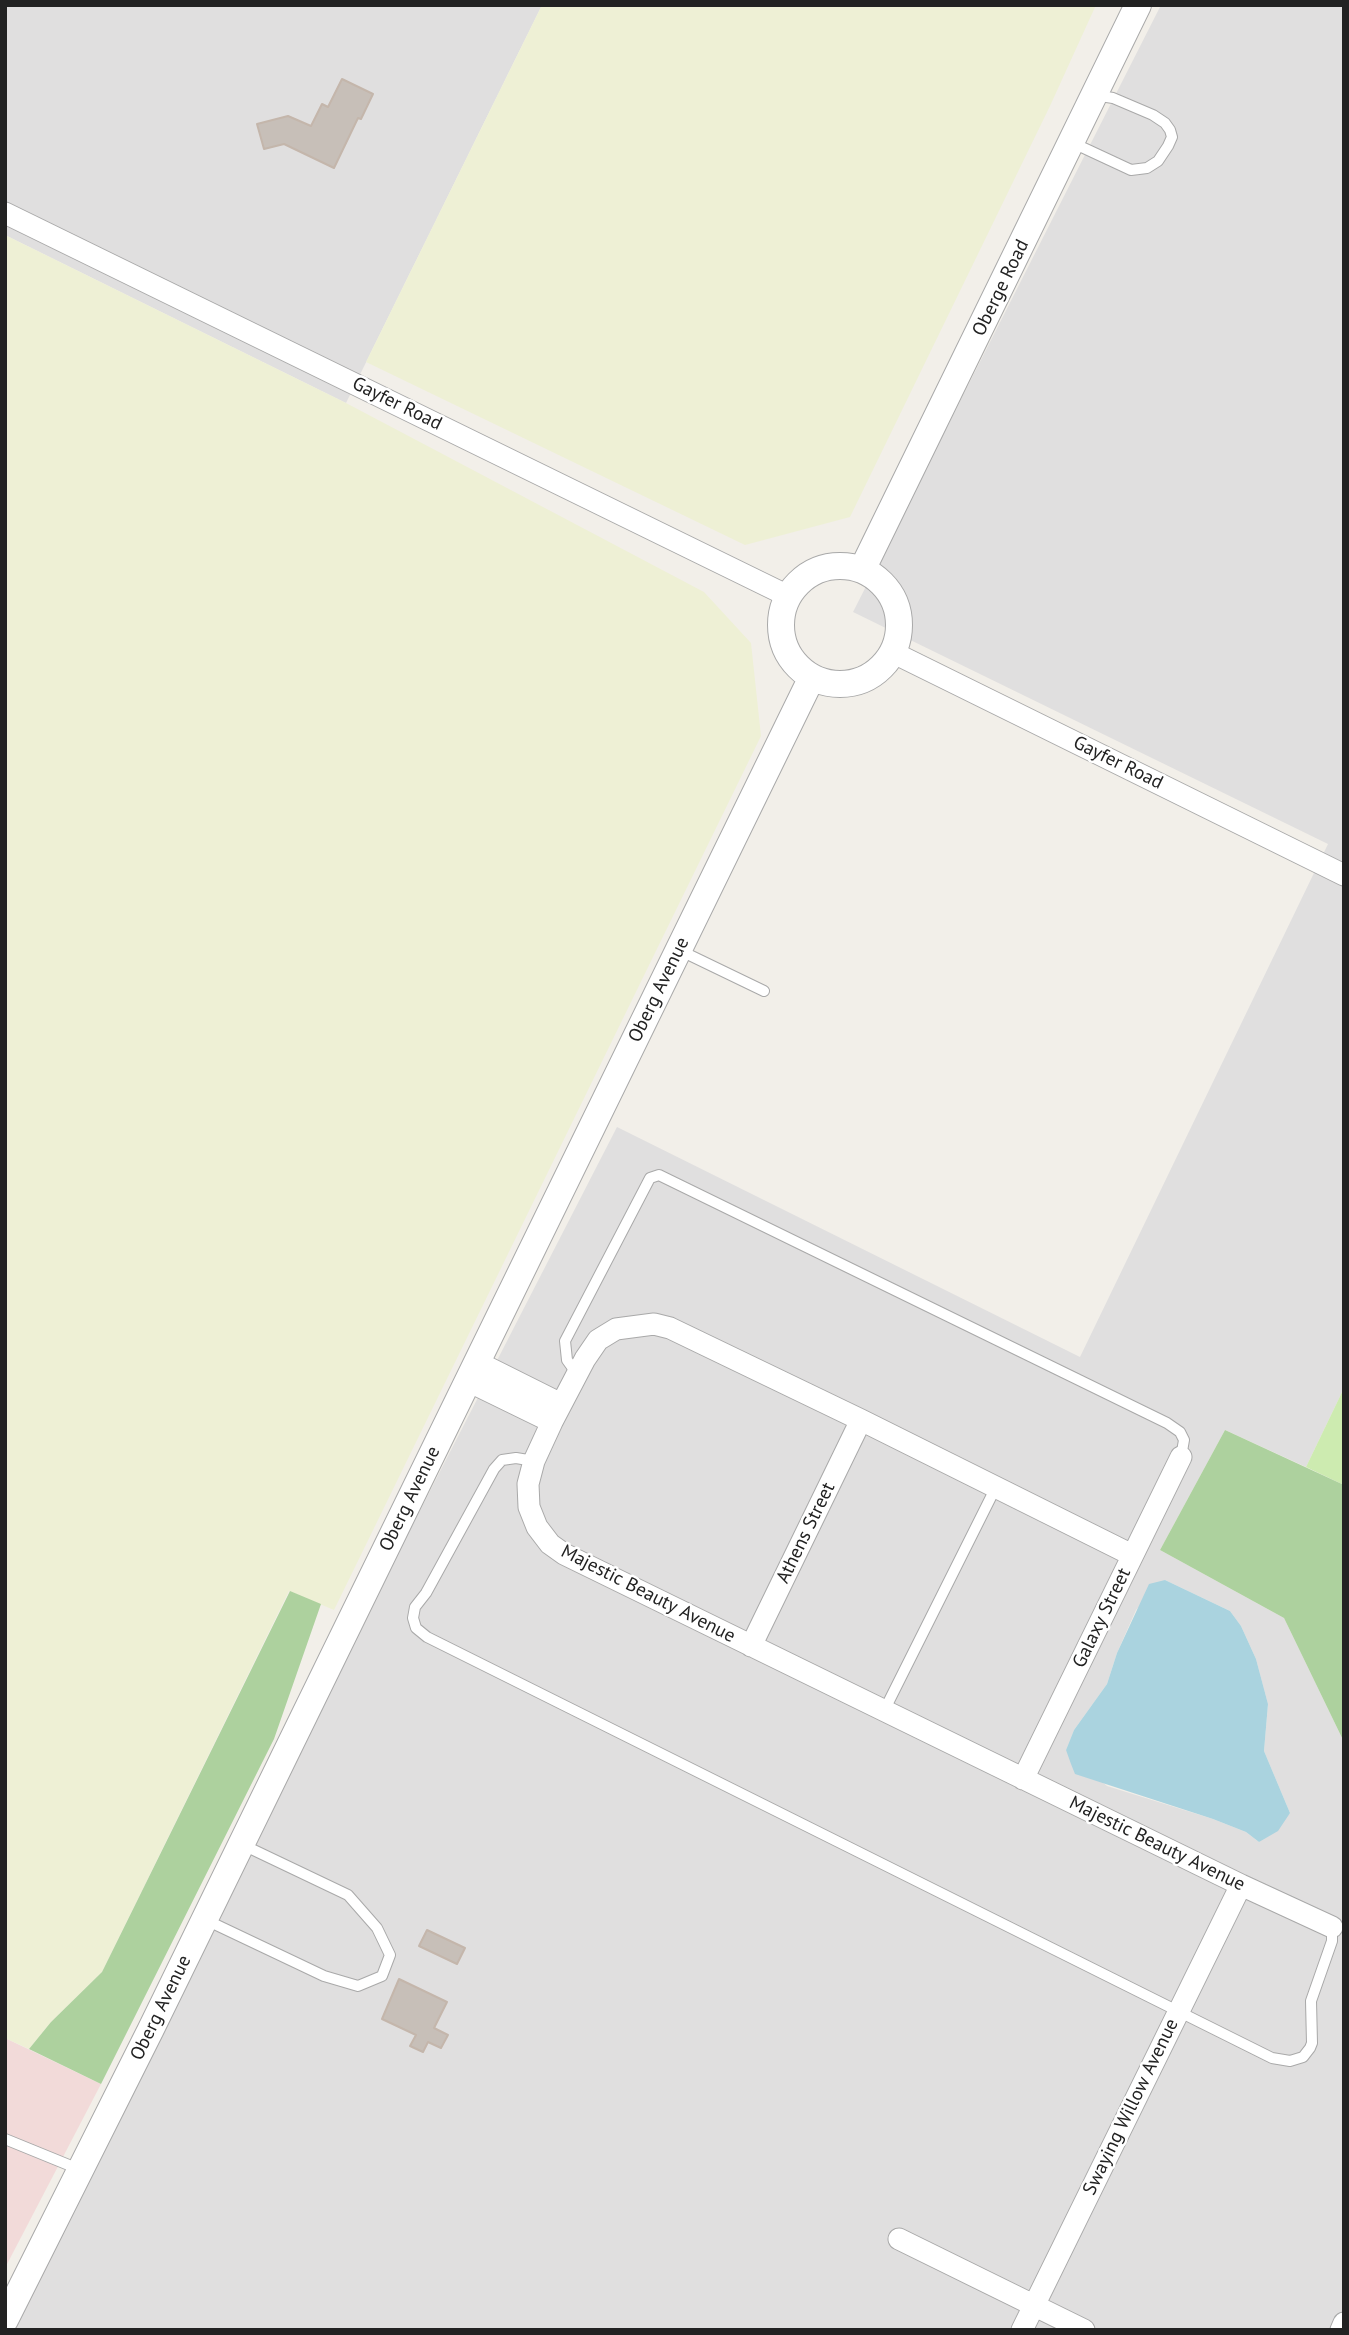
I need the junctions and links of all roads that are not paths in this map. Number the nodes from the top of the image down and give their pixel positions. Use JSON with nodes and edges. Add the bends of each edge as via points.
{"nodes":[{"id":1,"x":1138,"y":5,"type":"edge"},
{"id":2,"x":1094,"y":95,"type":"junction"},
{"id":3,"x":1071,"y":143,"type":"junction"},
{"id":4,"x":5,"y":213,"type":"edge"},
{"id":5,"x":862,"y":570,"type":"junction"},
{"id":6,"x":788,"y":596,"type":"junction"},
{"id":7,"x":892,"y":652,"type":"junction"},
{"id":8,"x":812,"y":677,"type":"junction"},
{"id":9,"x":1344,"y":875,"type":"edge"},
{"id":10,"x":678,"y":950,"type":"junction"},
{"id":11,"x":764,"y":991,"type":"dead end"},
{"id":12,"x":473,"y":1371,"type":"junction"},
{"id":13,"x":577,"y":1374,"type":"junction"},
{"id":14,"x":556,"y":1413,"type":"junction"},
{"id":15,"x":861,"y":1420,"type":"junction"},
{"id":16,"x":1181,"y":1457,"type":"joint"},
{"id":17,"x":534,"y":1461,"type":"junction"},
{"id":18,"x":996,"y":1488,"type":"junction"},
{"id":19,"x":1132,"y":1555,"type":"junction"},
{"id":20,"x":751,"y":1646,"type":"junction"},
{"id":21,"x":884,"y":1711,"type":"junction"},
{"id":22,"x":1023,"y":1779,"type":"junction"},
{"id":23,"x":241,"y":1844,"type":"junction"},
{"id":24,"x":1241,"y":1885,"type":"junction"},
{"id":25,"x":205,"y":1919,"type":"junction"},
{"id":26,"x":1332,"y":1927,"type":"joint"},
{"id":27,"x":1179,"y":2011,"type":"junction"},
{"id":28,"x":5,"y":2139,"type":"edge"},
{"id":29,"x":80,"y":2170,"type":"junction"},
{"id":30,"x":898,"y":2239,"type":"dead end"},
{"id":31,"x":1034,"y":2305,"type":"junction"},
{"id":32,"x":5,"y":2320,"type":"edge"},
{"id":33,"x":1344,"y":2323,"type":"edge"},
{"id":34,"x":1022,"y":2330,"type":"edge"},
{"id":35,"x":1084,"y":2330,"type":"edge"},
{"id":36,"x":1340,"y":2330,"type":"edge"}],
"edges":[{"from":1,"to":2,"type":"street","name":"Oberge Road"},
{"from":2,"to":3,"type":"street","name":"Oberge Road"},
{"from":2,"to":3,"type":"lane","via":[[1113,98],[1165,123],[1171,137],[1168,146],[1158,161],[1131,170]]},
{"from":3,"to":5,"type":"street","name":"Oberge Road"},
{"from":4,"to":6,"type":"street","name":"Gayfer Road"},
{"from":5,"to":6,"type":"street","via":[[836,566],[812,572]]},
{"from":5,"to":7,"type":"street","via":[[891,595],[898,614]]},
{"from":6,"to":8,"type":"street","via":[[780,626],[783,641],[789,656]]},
{"from":7,"to":8,"type":"street","via":[[872,675],[858,681],[834,683]]},
{"from":7,"to":9,"type":"street","name":"Gayfer Road"},
{"from":8,"to":10,"type":"street","name":"Oberg Avenue"},
{"from":10,"to":11,"type":"lane"},
{"from":10,"to":12,"type":"street","name":"Oberg Avenue"},
{"from":12,"to":14,"type":"street"},
{"from":12,"to":23,"type":"street","name":"Oberg Avenue"},
{"from":13,"to":14,"type":"street","name":"Majestic Beauty Avenue"},
{"from":13,"to":15,"type":"street","name":"Majestic Beauty Avenue","via":[[598,1340],[616,1329],[654,1324]]},
{"from":13,"to":16,"type":"lane","via":[[567,1360],[565,1341],[650,1178],[659,1175],[1167,1423],[1184,1440]]},
{"from":14,"to":17,"type":"street","name":"Majestic Beauty Avenue"},
{"from":15,"to":18,"type":"street","name":"Majestic Beauty Avenue"},
{"from":15,"to":20,"type":"street","name":"Athens Street"},
{"from":16,"to":19,"type":"street","name":"Galaxy Street"},
{"from":17,"to":20,"type":"street","name":"Majestic Beauty Avenue","via":[[529,1507],[550,1544]]},
{"from":17,"to":27,"type":"lane","via":[[502,1460],[494,1469],[415,1606],[416,1628]]},
{"from":18,"to":19,"type":"street","name":"Majestic Beauty Avenue"},
{"from":18,"to":21,"type":"lane"},
{"from":19,"to":22,"type":"street","name":"Galaxy Street"},
{"from":20,"to":21,"type":"street","name":"Majestic Beauty Avenue"},
{"from":21,"to":22,"type":"street","name":"Majestic Beauty Avenue"},
{"from":22,"to":24,"type":"street","name":"Majestic Beauty Avenue"},
{"from":23,"to":25,"type":"street","name":"Oberg Avenue"},
{"from":23,"to":25,"type":"lane","via":[[348,1895],[377,1928],[390,1955],[382,1976],[358,1986],[324,1976]]},
{"from":24,"to":26,"type":"street","name":"Majestic Beauty Avenue"},
{"from":24,"to":27,"type":"street","name":"Swaying Willow Avenue"},
{"from":25,"to":29,"type":"street","name":"Oberg Avenue"},
{"from":26,"to":27,"type":"lane","via":[[1332,1941],[1311,2001],[1312,2043],[1303,2057],[1290,2062],[1272,2058]]},
{"from":27,"to":31,"type":"street","name":"Swaying Willow Avenue"},
{"from":28,"to":29,"type":"lane"},
{"from":29,"to":32,"type":"street","name":"Oberg Avenue"},
{"from":30,"to":31,"type":"street"},
{"from":31,"to":34,"type":"street","name":"Swaying Willow Avenue"},
{"from":31,"to":35,"type":"street"},
{"from":33,"to":36,"type":"street"}]}
